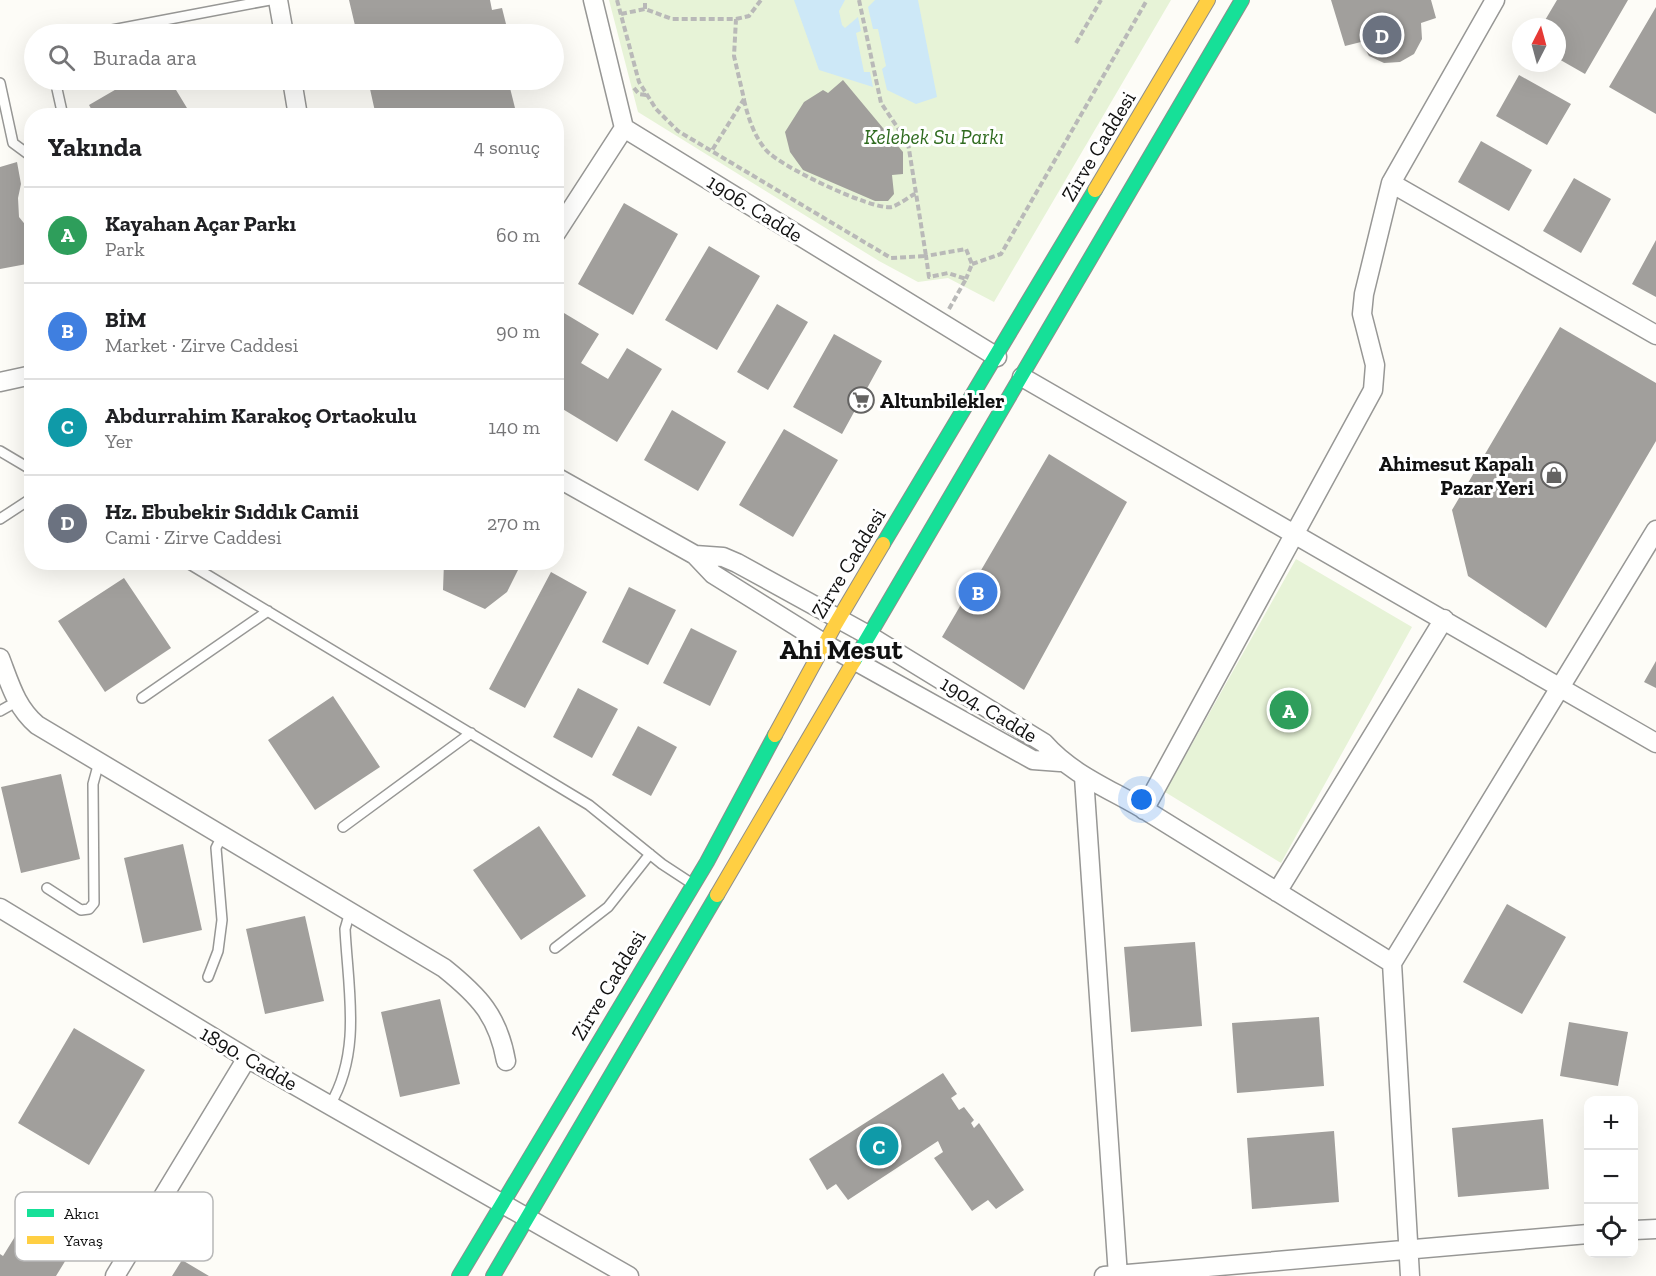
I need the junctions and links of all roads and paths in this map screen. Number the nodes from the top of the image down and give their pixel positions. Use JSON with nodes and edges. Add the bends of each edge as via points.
{"nodes":[{"id":1,"x":270,"y":0,"type":"edge"},
{"id":2,"x":278,"y":0,"type":"edge"},
{"id":3,"x":593,"y":0,"type":"edge"},
{"id":4,"x":617,"y":0,"type":"edge"},
{"id":5,"x":645,"y":0,"type":"edge"},
{"id":6,"x":761,"y":0,"type":"edge"},
{"id":7,"x":859,"y":0,"type":"edge"},
{"id":8,"x":1101,"y":0,"type":"edge"},
{"id":9,"x":1147,"y":0,"type":"edge"},
{"id":10,"x":1208,"y":0,"type":"edge"},
{"id":11,"x":1242,"y":0,"type":"edge"},
{"id":12,"x":1495,"y":0,"type":"edge"},
{"id":13,"x":645,"y":9,"type":"junction"},
{"id":14,"x":621,"y":14,"type":"junction"},
{"id":15,"x":736,"y":19,"type":"junction"},
{"id":16,"x":144,"y":24,"type":"edge"},
{"id":17,"x":282,"y":24,"type":"edge"},
{"id":18,"x":1076,"y":43,"type":"dead end"},
{"id":19,"x":0,"y":83,"type":"edge"},
{"id":20,"x":57,"y":90,"type":"edge"},
{"id":21,"x":294,"y":90,"type":"edge"},
{"id":22,"x":744,"y":99,"type":"junction"},
{"id":23,"x":61,"y":108,"type":"edge"},
{"id":24,"x":297,"y":108,"type":"edge"},
{"id":25,"x":624,"y":128,"type":"junction"},
{"id":26,"x":24,"y":151,"type":"edge"},
{"id":27,"x":711,"y":152,"type":"junction"},
{"id":28,"x":1391,"y":183,"type":"junction"},
{"id":29,"x":916,"y":193,"type":"junction"},
{"id":30,"x":564,"y":221,"type":"edge"},
{"id":31,"x":927,"y":256,"type":"junction"},
{"id":32,"x":972,"y":264,"type":"junction"},
{"id":33,"x":966,"y":279,"type":"junction"},
{"id":34,"x":942,"y":323,"type":"junction"},
{"id":35,"x":1656,"y":335,"type":"edge"},
{"id":36,"x":997,"y":357,"type":"junction"},
{"id":37,"x":24,"y":377,"type":"edge"},
{"id":38,"x":1022,"y":377,"type":"junction"},
{"id":39,"x":0,"y":382,"type":"edge"},
{"id":40,"x":0,"y":452,"type":"edge"},
{"id":41,"x":24,"y":466,"type":"edge"},
{"id":42,"x":564,"y":481,"type":"edge"},
{"id":43,"x":24,"y":503,"type":"edge"},
{"id":44,"x":0,"y":519,"type":"edge"},
{"id":45,"x":1656,"y":530,"type":"edge"},
{"id":46,"x":1296,"y":533,"type":"junction"},
{"id":47,"x":695,"y":555,"type":"junction"},
{"id":48,"x":199,"y":570,"type":"edge"},
{"id":49,"x":268,"y":611,"type":"junction"},
{"id":50,"x":839,"y":619,"type":"junction"},
{"id":51,"x":1444,"y":619,"type":"junction"},
{"id":52,"x":868,"y":635,"type":"junction"},
{"id":53,"x":825,"y":644,"type":"junction"},
{"id":54,"x":0,"y":658,"type":"edge"},
{"id":55,"x":854,"y":661,"type":"junction"},
{"id":56,"x":1561,"y":688,"type":"junction"},
{"id":57,"x":142,"y":698,"type":"dead end"},
{"id":58,"x":16,"y":702,"type":"junction"},
{"id":59,"x":0,"y":711,"type":"edge"},
{"id":60,"x":471,"y":733,"type":"junction"},
{"id":61,"x":1656,"y":743,"type":"edge"},
{"id":62,"x":99,"y":762,"type":"junction"},
{"id":63,"x":1060,"y":762,"type":"junction"},
{"id":64,"x":1084,"y":777,"type":"junction"},
{"id":65,"x":1144,"y":810,"type":"junction"},
{"id":66,"x":343,"y":827,"type":"dead end"},
{"id":67,"x":222,"y":836,"type":"junction"},
{"id":68,"x":650,"y":854,"type":"junction"},
{"id":69,"x":693,"y":885,"type":"junction"},
{"id":70,"x":47,"y":888,"type":"dead end"},
{"id":71,"x":1277,"y":892,"type":"junction"},
{"id":72,"x":0,"y":908,"type":"edge"},
{"id":73,"x":350,"y":912,"type":"junction"},
{"id":74,"x":555,"y":948,"type":"dead end"},
{"id":75,"x":1392,"y":963,"type":"junction"},
{"id":76,"x":208,"y":977,"type":"dead end"},
{"id":77,"x":248,"y":1058,"type":"junction"},
{"id":78,"x":506,"y":1061,"type":"dead end"},
{"id":79,"x":330,"y":1105,"type":"junction"},
{"id":80,"x":166,"y":1192,"type":"edge"},
{"id":81,"x":502,"y":1202,"type":"junction"},
{"id":82,"x":528,"y":1216,"type":"junction"},
{"id":83,"x":1656,"y":1229,"type":"edge"},
{"id":84,"x":1638,"y":1230,"type":"edge"},
{"id":85,"x":1584,"y":1234,"type":"edge"},
{"id":86,"x":1408,"y":1250,"type":"junction"},
{"id":87,"x":124,"y":1261,"type":"edge"},
{"id":88,"x":115,"y":1276,"type":"edge"},
{"id":89,"x":459,"y":1276,"type":"edge"},
{"id":90,"x":493,"y":1276,"type":"edge"},
{"id":91,"x":629,"y":1276,"type":"edge"},
{"id":92,"x":1114,"y":1276,"type":"edge"},
{"id":93,"x":1410,"y":1276,"type":"edge"}],
"edges":[{"from":1,"to":16,"type":"lane"},
{"from":2,"to":17,"type":"street"},
{"from":3,"to":25,"type":"street"},
{"from":4,"to":14,"type":"path"},
{"from":5,"to":13,"type":"path"},
{"from":6,"to":15,"type":"path","via":[[749,16]]},
{"from":7,"to":29,"type":"path","via":[[882,103],[908,143]]},
{"from":8,"to":18,"type":"path"},
{"from":9,"to":32,"type":"path","via":[[1001,254]]},
{"from":10,"to":36,"type":"main road","name":"Zirve Caddesi"},
{"from":11,"to":38,"type":"main road"},
{"from":12,"to":28,"type":"street"},
{"from":13,"to":14,"type":"path"},
{"from":13,"to":15,"type":"path","via":[[672,19]]},
{"from":14,"to":27,"type":"path","via":[[639,82],[656,109],[678,131]]},
{"from":15,"to":22,"type":"path","via":[[734,56]]},
{"from":19,"to":26,"type":"lane","via":[[13,143]]},
{"from":20,"to":23,"type":"lane"},
{"from":21,"to":24,"type":"street"},
{"from":22,"to":27,"type":"path"},
{"from":22,"to":29,"type":"path","via":[[766,152],[785,165],[869,203],[891,207]]},
{"from":25,"to":30,"type":"street"},
{"from":25,"to":34,"type":"street","name":"1906. Cadde"},
{"from":27,"to":31,"type":"path","via":[[891,258]]},
{"from":28,"to":35,"type":"street"},
{"from":28,"to":46,"type":"street","via":[[1362,314],[1376,364],[1373,390]]},
{"from":29,"to":31,"type":"path"},
{"from":31,"to":32,"type":"path","via":[[966,249]]},
{"from":31,"to":33,"type":"path","via":[[929,276],[948,273]]},
{"from":32,"to":33,"type":"path"},
{"from":33,"to":34,"type":"path"},
{"from":34,"to":36,"type":"street","name":"1906. Cadde"},
{"from":36,"to":50,"type":"main road","name":"Zirve Caddesi"},
{"from":37,"to":39,"type":"street"},
{"from":38,"to":46,"type":"street"},
{"from":38,"to":52,"type":"main road"},
{"from":40,"to":41,"type":"lane"},
{"from":42,"to":47,"type":"street","name":"1904. Cadde"},
{"from":43,"to":44,"type":"lane"},
{"from":45,"to":56,"type":"street"},
{"from":46,"to":51,"type":"street"},
{"from":46,"to":65,"type":"street"},
{"from":47,"to":50,"type":"street","name":"1904. Cadde","via":[[723,557],[737,563]]},
{"from":47,"to":53,"type":"street","name":"1904. Cadde","via":[[713,574]]},
{"from":48,"to":49,"type":"lane"},
{"from":49,"to":57,"type":"lane"},
{"from":49,"to":60,"type":"lane"},
{"from":50,"to":52,"type":"street","name":"1904. Cadde"},
{"from":50,"to":53,"type":"main road","name":"Zirve Caddesi"},
{"from":51,"to":56,"type":"street"},
{"from":51,"to":71,"type":"street"},
{"from":52,"to":55,"type":"main road"},
{"from":52,"to":63,"type":"street","name":"1904. Cadde","via":[[1044,743]]},
{"from":53,"to":55,"type":"street","name":"1904. Cadde"},
{"from":53,"to":69,"type":"main road","name":"Zirve Caddesi"},
{"from":54,"to":58,"type":"street"},
{"from":55,"to":63,"type":"street","name":"1904. Cadde","via":[[1033,760]]},
{"from":55,"to":82,"type":"main road"},
{"from":56,"to":61,"type":"street"},
{"from":56,"to":75,"type":"street"},
{"from":58,"to":59,"type":"lane"},
{"from":58,"to":62,"type":"street","via":[[37,725]]},
{"from":60,"to":66,"type":"lane"},
{"from":60,"to":68,"type":"lane","via":[[589,805]]},
{"from":62,"to":67,"type":"street"},
{"from":62,"to":70,"type":"lane","via":[[93,784],[94,903],[81,910]]},
{"from":63,"to":64,"type":"street"},
{"from":64,"to":65,"type":"street"},
{"from":64,"to":92,"type":"street"},
{"from":65,"to":71,"type":"street"},
{"from":67,"to":73,"type":"street"},
{"from":67,"to":76,"type":"lane","via":[[216,848],[221,935]]},
{"from":68,"to":69,"type":"lane"},
{"from":68,"to":74,"type":"lane","via":[[608,907]]},
{"from":69,"to":81,"type":"main road","name":"Zirve Caddesi"},
{"from":71,"to":75,"type":"street"},
{"from":72,"to":77,"type":"street","name":"1890. Cadde"},
{"from":73,"to":78,"type":"street","via":[[464,984],[496,1022]]},
{"from":73,"to":79,"type":"lane","via":[[345,928],[350,1050],[342,1084]]},
{"from":75,"to":86,"type":"street"},
{"from":77,"to":79,"type":"street","name":"1890. Cadde"},
{"from":77,"to":80,"type":"street"},
{"from":79,"to":81,"type":"street","name":"1890. Cadde"},
{"from":81,"to":82,"type":"street","name":"1890. Cadde"},
{"from":81,"to":89,"type":"main road","name":"Zirve Caddesi"},
{"from":82,"to":90,"type":"main road"},
{"from":82,"to":91,"type":"street","name":"1890. Cadde"},
{"from":83,"to":84,"type":"street"},
{"from":85,"to":86,"type":"street"},
{"from":86,"to":92,"type":"street"},
{"from":86,"to":93,"type":"street"},
{"from":87,"to":88,"type":"street"}]}
